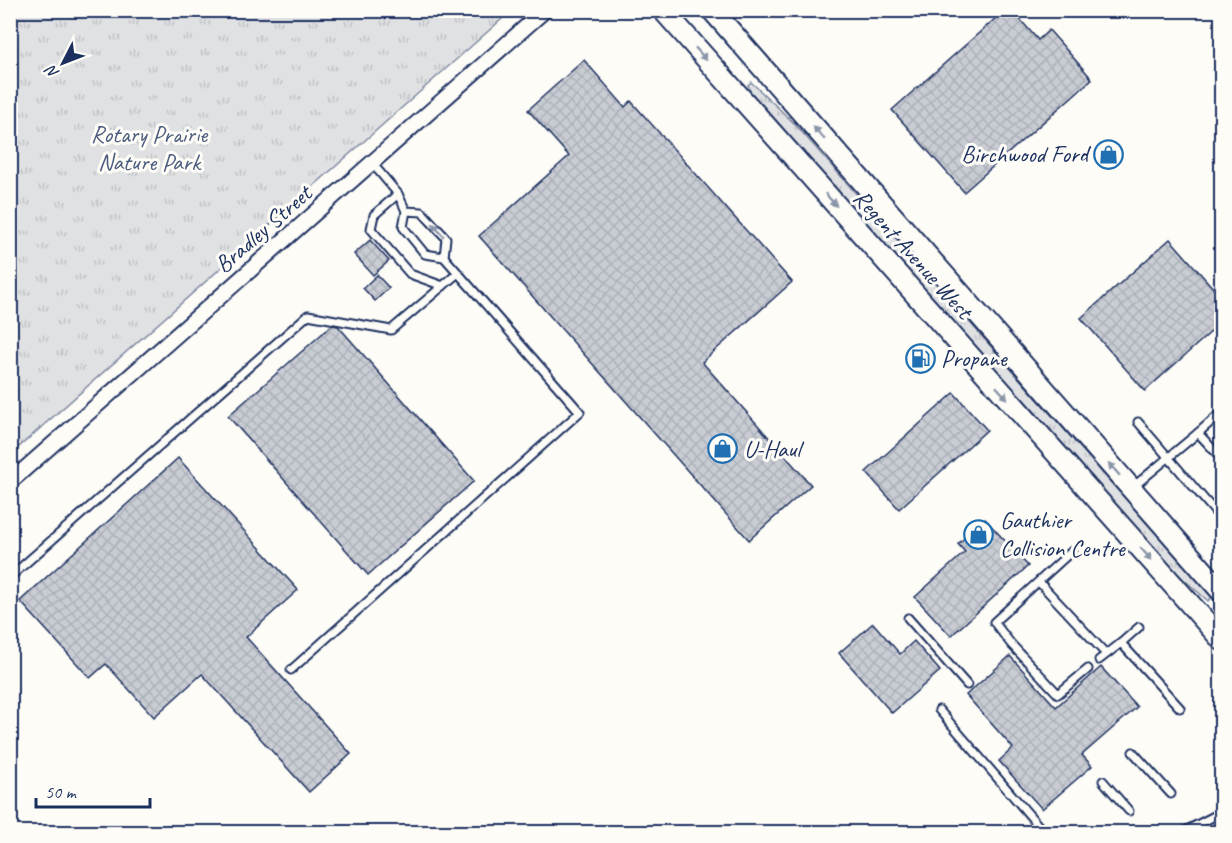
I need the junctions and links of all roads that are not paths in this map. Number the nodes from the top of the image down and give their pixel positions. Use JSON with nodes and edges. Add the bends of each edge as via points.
{"nodes":[{"id":1,"x":545,"y":10,"type":"edge"},
{"id":2,"x":663,"y":10,"type":"edge"},
{"id":3,"x":712,"y":10,"type":"edge"},
{"id":4,"x":372,"y":163,"type":"junction"},
{"id":5,"x":398,"y":194,"type":"junction"},
{"id":6,"x":406,"y":211,"type":"junction"},
{"id":7,"x":444,"y":256,"type":"junction"},
{"id":8,"x":458,"y":273,"type":"junction"},
{"id":9,"x":443,"y":286,"type":"junction"},
{"id":10,"x":1221,"y":412,"type":"edge"},
{"id":11,"x":1138,"y":422,"type":"dead end"},
{"id":12,"x":1198,"y":433,"type":"junction"},
{"id":13,"x":1168,"y":457,"type":"junction"},
{"id":14,"x":1221,"y":459,"type":"edge"},
{"id":15,"x":10,"y":482,"type":"edge"},
{"id":16,"x":1131,"y":489,"type":"junction"},
{"id":17,"x":1221,"y":520,"type":"edge"},
{"id":18,"x":1072,"y":551,"type":"dead end"},
{"id":19,"x":10,"y":577,"type":"edge"},
{"id":20,"x":1039,"y":582,"type":"junction"},
{"id":21,"x":1219,"y":583,"type":"edge"},
{"id":22,"x":908,"y":618,"type":"dead end"},
{"id":23,"x":1139,"y":627,"type":"dead end"},
{"id":24,"x":1221,"y":640,"type":"edge"},
{"id":25,"x":1121,"y":643,"type":"junction"},
{"id":26,"x":1106,"y":654,"type":"junction"},
{"id":27,"x":1099,"y":660,"type":"dead end"},
{"id":28,"x":1088,"y":669,"type":"dead end"},
{"id":29,"x":291,"y":670,"type":"dead end"},
{"id":30,"x":967,"y":685,"type":"dead end"},
{"id":31,"x":1180,"y":708,"type":"dead end"},
{"id":32,"x":939,"y":710,"type":"dead end"},
{"id":33,"x":1133,"y":752,"type":"dead end"},
{"id":34,"x":1103,"y":781,"type":"dead end"},
{"id":35,"x":1171,"y":794,"type":"dead end"},
{"id":36,"x":1129,"y":811,"type":"dead end"},
{"id":37,"x":1221,"y":814,"type":"edge"},
{"id":38,"x":1043,"y":831,"type":"edge"},
{"id":39,"x":1183,"y":832,"type":"edge"}],
"edges":[{"from":1,"to":4,"type":"street","name":"Bradley Street"},
{"from":2,"to":24,"type":"main road","name":"Regent Avenue West","one_way":true},
{"from":16,"to":3,"type":"main road","name":"Regent Avenue West","one_way":true},
{"from":4,"to":5,"type":"lane"},
{"from":4,"to":15,"type":"street","name":"Bradley Street"},
{"from":5,"to":6,"type":"lane"},
{"from":5,"to":9,"type":"lane","via":[[374,216],[371,229],[410,274]]},
{"from":7,"to":6,"type":"lane","one_way":true,"via":[[446,238],[422,212]]},
{"from":6,"to":7,"type":"lane","via":[[403,227],[425,254]]},
{"from":7,"to":8,"type":"lane"},
{"from":8,"to":9,"type":"lane"},
{"from":8,"to":29,"type":"lane","via":[[580,412]]},
{"from":9,"to":19,"type":"lane","via":[[391,330],[308,315]]},
{"from":10,"to":12,"type":"lane"},
{"from":11,"to":13,"type":"lane"},
{"from":12,"to":13,"type":"lane"},
{"from":12,"to":14,"type":"lane"},
{"from":13,"to":16,"type":"lane"},
{"from":13,"to":17,"type":"lane"},
{"from":16,"to":21,"type":"main road","name":"Regent Avenue West"},
{"from":18,"to":20,"type":"lane"},
{"from":20,"to":26,"type":"lane"},
{"from":20,"to":28,"type":"lane","via":[[994,622],[1058,694]]},
{"from":22,"to":30,"type":"lane"},
{"from":23,"to":25,"type":"lane"},
{"from":25,"to":26,"type":"lane"},
{"from":25,"to":31,"type":"lane"},
{"from":26,"to":27,"type":"lane"},
{"from":32,"to":38,"type":"lane"},
{"from":33,"to":35,"type":"lane"},
{"from":34,"to":36,"type":"lane"},
{"from":37,"to":39,"type":"lane"}]}
